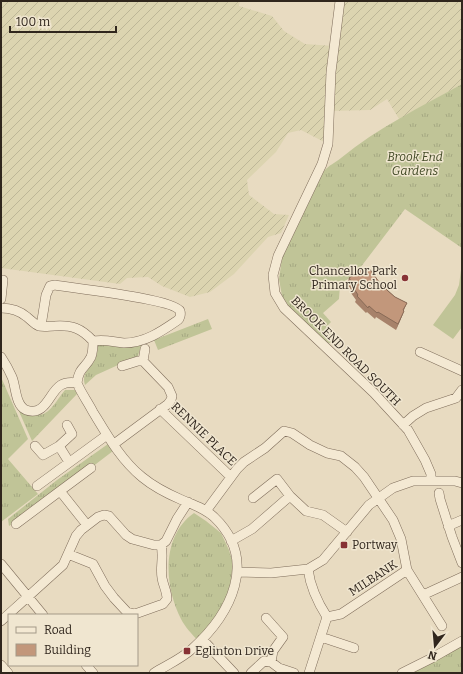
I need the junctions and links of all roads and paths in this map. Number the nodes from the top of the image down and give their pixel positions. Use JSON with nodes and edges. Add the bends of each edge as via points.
{"nodes":[{"id":1,"x":340,"y":1,"type":"edge"},
{"id":2,"x":3,"y":280,"type":"dead end"},
{"id":3,"x":1,"y":299,"type":"edge"},
{"id":4,"x":1,"y":308,"type":"edge"},
{"id":5,"x":41,"y":326,"type":"junction"},
{"id":6,"x":93,"y":340,"type":"junction"},
{"id":7,"x":145,"y":349,"type":"dead end"},
{"id":8,"x":420,"y":352,"type":"dead end"},
{"id":9,"x":1,"y":357,"type":"edge"},
{"id":10,"x":142,"y":361,"type":"junction"},
{"id":11,"x":122,"y":366,"type":"dead end"},
{"id":12,"x":462,"y":372,"type":"edge"},
{"id":13,"x":77,"y":383,"type":"junction"},
{"id":14,"x":462,"y":390,"type":"edge"},
{"id":15,"x":160,"y":409,"type":"junction"},
{"id":16,"x":67,"y":425,"type":"dead end"},
{"id":17,"x":403,"y":425,"type":"junction"},
{"id":18,"x":107,"y":435,"type":"junction"},
{"id":19,"x":114,"y":444,"type":"junction"},
{"id":20,"x":35,"y":446,"type":"dead end"},
{"id":21,"x":59,"y":446,"type":"junction"},
{"id":22,"x":69,"y":462,"type":"junction"},
{"id":23,"x":91,"y":468,"type":"dead end"},
{"id":24,"x":231,"y":477,"type":"junction"},
{"id":25,"x":460,"y":480,"type":"edge"},
{"id":26,"x":431,"y":481,"type":"junction"},
{"id":27,"x":37,"y":486,"type":"dead end"},
{"id":28,"x":60,"y":491,"type":"junction"},
{"id":29,"x":440,"y":493,"type":"dead end"},
{"id":30,"x":290,"y":496,"type":"junction"},
{"id":31,"x":253,"y":498,"type":"dead end"},
{"id":32,"x":379,"y":498,"type":"junction"},
{"id":33,"x":188,"y":502,"type":"junction"},
{"id":34,"x":206,"y":511,"type":"junction"},
{"id":35,"x":462,"y":520,"type":"edge"},
{"id":36,"x":16,"y":524,"type":"dead end"},
{"id":37,"x":87,"y":525,"type":"junction"},
{"id":38,"x":448,"y":526,"type":"junction"},
{"id":39,"x":347,"y":532,"type":"junction"},
{"id":40,"x":231,"y":541,"type":"junction"},
{"id":41,"x":161,"y":545,"type":"junction"},
{"id":42,"x":68,"y":554,"type":"junction"},
{"id":43,"x":462,"y":563,"type":"edge"},
{"id":44,"x":1,"y":564,"type":"edge"},
{"id":45,"x":308,"y":569,"type":"junction"},
{"id":46,"x":407,"y":570,"type":"junction"},
{"id":47,"x":237,"y":572,"type":"junction"},
{"id":48,"x":462,"y":577,"type":"edge"},
{"id":49,"x":423,"y":595,"type":"junction"},
{"id":50,"x":28,"y":597,"type":"junction"},
{"id":51,"x":9,"y":614,"type":"edge"},
{"id":52,"x":42,"y":614,"type":"edge"},
{"id":53,"x":327,"y":616,"type":"junction"},
{"id":54,"x":266,"y":618,"type":"dead end"},
{"id":55,"x":442,"y":626,"type":"dead end"},
{"id":56,"x":321,"y":637,"type":"junction"},
{"id":57,"x":202,"y":639,"type":"junction"},
{"id":58,"x":462,"y":641,"type":"edge"},
{"id":59,"x":354,"y":648,"type":"dead end"},
{"id":60,"x":270,"y":662,"type":"junction"},
{"id":61,"x":1,"y":666,"type":"edge"},
{"id":62,"x":8,"y":673,"type":"edge"},
{"id":63,"x":154,"y":673,"type":"edge"},
{"id":64,"x":234,"y":673,"type":"edge"},
{"id":65,"x":251,"y":673,"type":"edge"},
{"id":66,"x":294,"y":673,"type":"edge"},
{"id":67,"x":309,"y":673,"type":"edge"},
{"id":68,"x":402,"y":673,"type":"edge"}],
"edges":[{"from":1,"to":17,"type":"street","name":"BROOK END ROAD SOUTH","via":[[331,72],[328,144],[322,164],[278,256],[273,284],[284,308],[374,393]]},
{"from":2,"to":3,"type":"street"},
{"from":4,"to":5,"type":"street","via":[[16,311]]},
{"from":5,"to":6,"type":"street","via":[[79,328]]},
{"from":5,"to":6,"type":"street","via":[[46,295],[50,286],[55,285],[124,295],[177,308],[180,311],[178,320],[154,336],[138,342]]},
{"from":6,"to":13,"type":"street","via":[[91,358],[79,372]]},
{"from":7,"to":10,"type":"street"},
{"from":8,"to":12,"type":"street"},
{"from":9,"to":13,"type":"street","via":[[12,377],[20,404],[29,411],[42,408],[62,385]]},
{"from":10,"to":11,"type":"street"},
{"from":10,"to":15,"type":"street","via":[[171,391],[171,400]]},
{"from":13,"to":18,"type":"street"},
{"from":14,"to":17,"type":"street","via":[[456,398],[426,408]]},
{"from":15,"to":19,"type":"street"},
{"from":15,"to":24,"type":"street","name":"RENNIE PLACE"},
{"from":16,"to":21,"type":"street","via":[[72,434]]},
{"from":17,"to":26,"type":"street","name":"BROOK END ROAD SOUTH","via":[[425,460]]},
{"from":18,"to":19,"type":"street"},
{"from":18,"to":22,"type":"street"},
{"from":19,"to":33,"type":"street","via":[[142,478]]},
{"from":20,"to":21,"type":"street","via":[[43,455]]},
{"from":21,"to":22,"type":"street"},
{"from":22,"to":27,"type":"street"},
{"from":23,"to":28,"type":"street"},
{"from":24,"to":32,"type":"street","name":"MILBANK","via":[[244,462],[284,431],[292,432],[310,445],[341,456],[355,467]]},
{"from":24,"to":34,"type":"street","name":"MILBANK"},
{"from":25,"to":26,"type":"street"},
{"from":26,"to":32,"type":"street","via":[[413,482],[393,488]]},
{"from":28,"to":36,"type":"street"},
{"from":28,"to":37,"type":"street"},
{"from":29,"to":38,"type":"street"},
{"from":30,"to":31,"type":"street","via":[[277,480]]},
{"from":30,"to":39,"type":"street","via":[[306,511],[323,515]]},
{"from":30,"to":40,"type":"street","via":[[252,529]]},
{"from":32,"to":39,"type":"street","via":[[369,505]]},
{"from":32,"to":46,"type":"street","name":"MILBANK","via":[[397,527]]},
{"from":33,"to":34,"type":"street"},
{"from":33,"to":41,"type":"street","via":[[166,541]]},
{"from":34,"to":40,"type":"street","via":[[223,527]]},
{"from":35,"to":38,"type":"street"},
{"from":37,"to":41,"type":"street","via":[[98,516],[109,516],[132,539]]},
{"from":37,"to":42,"type":"street","via":[[76,536]]},
{"from":38,"to":43,"type":"street"},
{"from":39,"to":45,"type":"street","via":[[323,560]]},
{"from":40,"to":47,"type":"street"},
{"from":41,"to":42,"type":"street","via":[[162,578],[167,599],[163,604],[134,614],[127,612],[114,598],[93,564]]},
{"from":42,"to":50,"type":"street","via":[[63,565]]},
{"from":44,"to":50,"type":"street"},
{"from":45,"to":47,"type":"street","via":[[271,573]]},
{"from":45,"to":53,"type":"street","via":[[309,577]]},
{"from":46,"to":49,"type":"street"},
{"from":46,"to":53,"type":"street","name":"MILBANK","via":[[340,614]]},
{"from":47,"to":57,"type":"street","via":[[234,591],[223,612]]},
{"from":48,"to":49,"type":"street"},
{"from":49,"to":55,"type":"street"},
{"from":50,"to":51,"type":"street"},
{"from":50,"to":52,"type":"street"},
{"from":53,"to":56,"type":"street"},
{"from":54,"to":60,"type":"street","via":[[283,637],[273,651]]},
{"from":56,"to":59,"type":"street"},
{"from":56,"to":67,"type":"street"},
{"from":57,"to":63,"type":"street","via":[[180,658]]},
{"from":57,"to":64,"type":"street"},
{"from":58,"to":68,"type":"street"},
{"from":60,"to":65,"type":"street","via":[[264,661]]},
{"from":60,"to":66,"type":"street"},
{"from":61,"to":62,"type":"street"}]}
